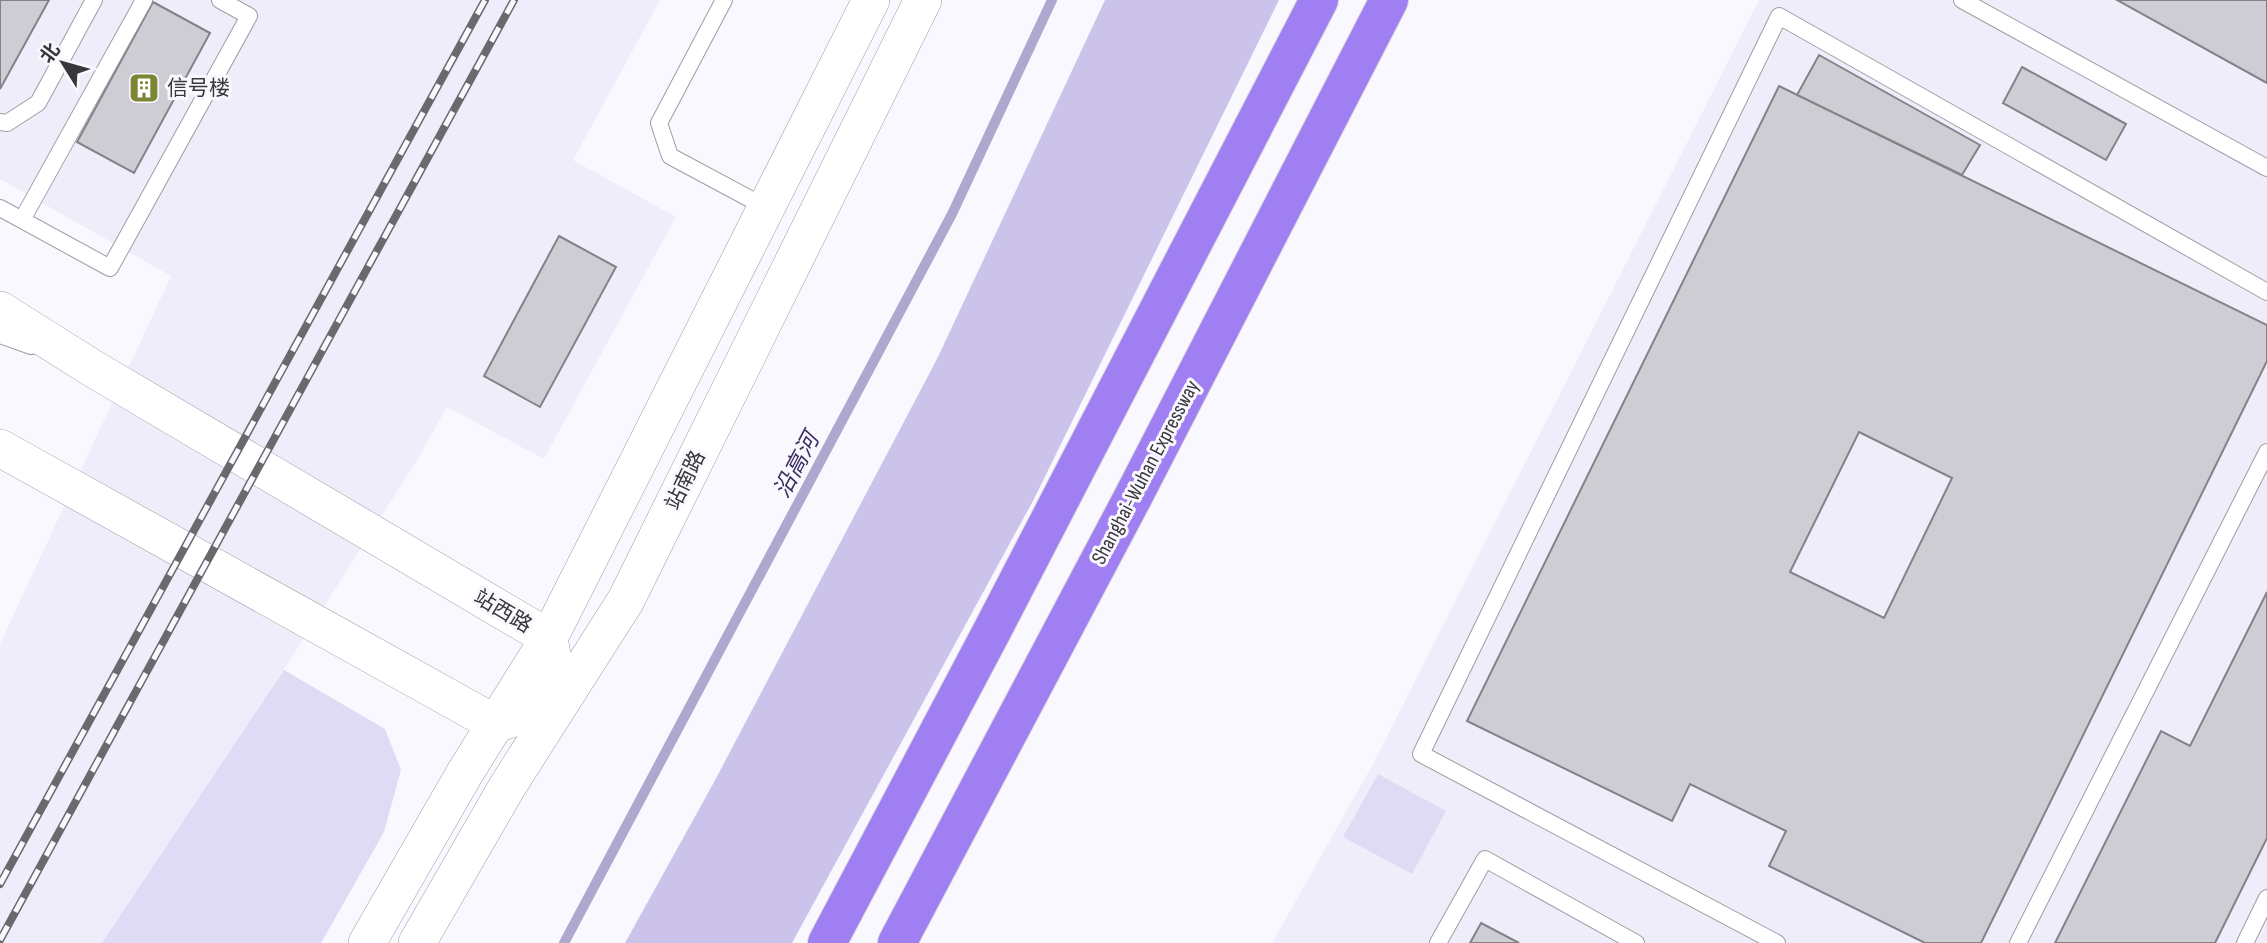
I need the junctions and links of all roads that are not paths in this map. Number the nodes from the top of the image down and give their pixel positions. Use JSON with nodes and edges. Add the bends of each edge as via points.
{"nodes":[{"id":1,"x":94,"y":0,"type":"edge"},
{"id":2,"x":144,"y":0,"type":"edge"},
{"id":3,"x":220,"y":0,"type":"edge"},
{"id":4,"x":724,"y":0,"type":"edge"},
{"id":5,"x":871,"y":0,"type":"edge"},
{"id":6,"x":923,"y":0,"type":"edge"},
{"id":7,"x":1319,"y":0,"type":"edge"},
{"id":8,"x":1390,"y":0,"type":"edge"},
{"id":9,"x":1962,"y":0,"type":"edge"},
{"id":10,"x":0,"y":122,"type":"edge"},
{"id":11,"x":2267,"y":169,"type":"edge"},
{"id":12,"x":0,"y":208,"type":"edge"},
{"id":13,"x":766,"y":208,"type":"junction"},
{"id":14,"x":22,"y":220,"type":"junction"},
{"id":15,"x":2267,"y":292,"type":"edge"},
{"id":16,"x":0,"y":310,"type":"edge"},
{"id":17,"x":0,"y":335,"type":"edge"},
{"id":18,"x":92,"y":368,"type":"junction"},
{"id":19,"x":0,"y":448,"type":"edge"},
{"id":20,"x":2267,"y":453,"type":"edge"},
{"id":21,"x":549,"y":638,"type":"junction"},
{"id":22,"x":561,"y":702,"type":"junction"},
{"id":23,"x":495,"y":724,"type":"junction"},
{"id":24,"x":2267,"y":898,"type":"edge"},
{"id":25,"x":367,"y":943,"type":"edge"},
{"id":26,"x":417,"y":943,"type":"edge"},
{"id":27,"x":827,"y":943,"type":"edge"},
{"id":28,"x":897,"y":943,"type":"edge"},
{"id":29,"x":1438,"y":943,"type":"edge"},
{"id":30,"x":1636,"y":943,"type":"edge"},
{"id":31,"x":1777,"y":943,"type":"edge"},
{"id":32,"x":2018,"y":943,"type":"edge"},
{"id":33,"x":2245,"y":943,"type":"edge"}],
"edges":[{"from":1,"to":10,"type":"lane","via":[[38,103],[7,123]]},
{"from":2,"to":14,"type":"lane"},
{"from":3,"to":14,"type":"lane","via":[[250,16],[110,268]]},
{"from":4,"to":13,"type":"lane","via":[[659,123],[670,156]]},
{"from":5,"to":13,"type":"street"},
{"from":6,"to":22,"type":"street","name":"站南路","via":[[626,600]]},
{"from":7,"to":27,"type":"highway"},
{"from":8,"to":28,"type":"highway","name":"Shanghai-Wuhan Expressway"},
{"from":9,"to":11,"type":"lane"},
{"from":12,"to":14,"type":"lane"},
{"from":13,"to":21,"type":"street"},
{"from":15,"to":31,"type":"lane","via":[[1779,16],[1421,754]]},
{"from":16,"to":18,"type":"street","name":"站西路"},
{"from":17,"to":18,"type":"lane"},
{"from":18,"to":21,"type":"street","name":"站西路"},
{"from":19,"to":23,"type":"street"},
{"from":20,"to":32,"type":"lane"},
{"from":21,"to":22,"type":"street","name":"站西路"},
{"from":21,"to":23,"type":"street"},
{"from":22,"to":23,"type":"street"},
{"from":22,"to":26,"type":"street","name":"站南路"},
{"from":23,"to":25,"type":"street"},
{"from":24,"to":33,"type":"lane"},
{"from":29,"to":30,"type":"lane","via":[[1485,859]]}]}
